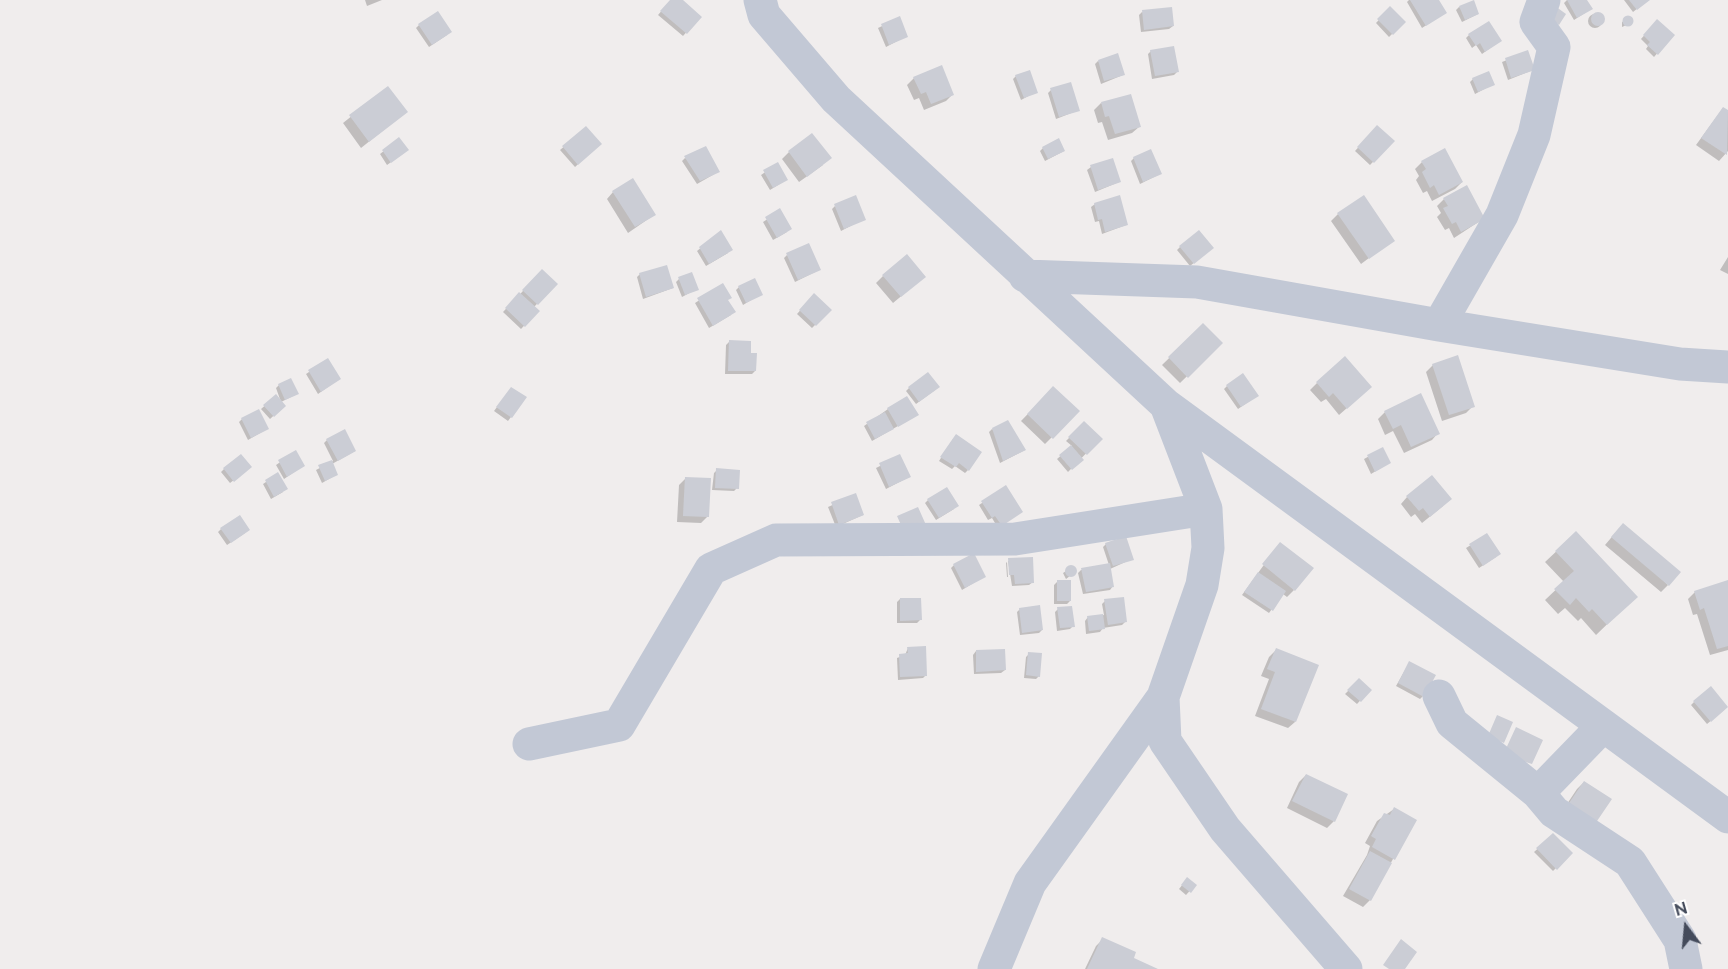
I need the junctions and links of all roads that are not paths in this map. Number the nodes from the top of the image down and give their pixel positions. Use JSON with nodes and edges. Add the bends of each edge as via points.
{"nodes":[{"id":1,"x":1544,"y":0,"type":"edge"},
{"id":2,"x":757,"y":5,"type":"edge"},
{"id":3,"x":1025,"y":276,"type":"junction"},
{"id":4,"x":1439,"y":326,"type":"junction"},
{"id":5,"x":1728,"y":367,"type":"edge"},
{"id":6,"x":1166,"y":405,"type":"junction"},
{"id":7,"x":1206,"y":509,"type":"junction"},
{"id":8,"x":1439,"y":696,"type":"dead end"},
{"id":9,"x":1164,"y":697,"type":"junction"},
{"id":10,"x":1603,"y":726,"type":"junction"},
{"id":11,"x":529,"y":744,"type":"dead end"},
{"id":12,"x":1538,"y":793,"type":"junction"},
{"id":13,"x":1728,"y":817,"type":"edge"},
{"id":14,"x":994,"y":969,"type":"edge"},
{"id":15,"x":1346,"y":969,"type":"edge"},
{"id":16,"x":1686,"y":969,"type":"edge"}],
"edges":[{"from":1,"to":4,"type":"street","via":[[1536,22],[1554,47],[1534,135],[1502,214]]},
{"from":2,"to":3,"type":"street","via":[[836,99]]},
{"from":3,"to":4,"type":"street","via":[[1197,282]]},
{"from":3,"to":6,"type":"street"},
{"from":4,"to":5,"type":"street","via":[[1680,364]]},
{"from":6,"to":7,"type":"street"},
{"from":6,"to":10,"type":"street"},
{"from":7,"to":9,"type":"street","via":[[1208,548],[1202,585]]},
{"from":7,"to":11,"type":"street","via":[[1015,539],[776,540],[711,569],[619,725]]},
{"from":8,"to":12,"type":"street","via":[[1452,723]]},
{"from":9,"to":14,"type":"street","via":[[1030,883]]},
{"from":9,"to":15,"type":"street","via":[[1165,741],[1225,828]]},
{"from":10,"to":12,"type":"street"},
{"from":10,"to":13,"type":"street"},
{"from":12,"to":16,"type":"street","via":[[1554,812],[1630,862],[1680,940]]}]}
